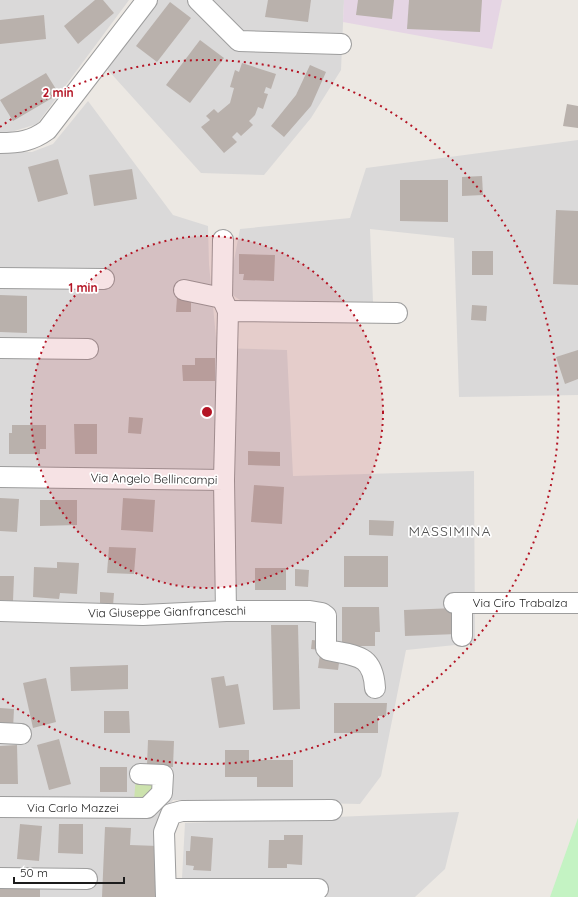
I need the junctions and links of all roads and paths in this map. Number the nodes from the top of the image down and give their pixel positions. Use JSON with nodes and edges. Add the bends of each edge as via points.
{"nodes":[{"id":1,"x":147,"y":0,"type":"edge"},
{"id":2,"x":198,"y":0,"type":"edge"},
{"id":3,"x":341,"y":44,"type":"dead end"},
{"id":4,"x":0,"y":143,"type":"edge"},
{"id":5,"x":223,"y":240,"type":"dead end"},
{"id":6,"x":0,"y":278,"type":"edge"},
{"id":7,"x":104,"y":279,"type":"dead end"},
{"id":8,"x":184,"y":290,"type":"dead end"},
{"id":9,"x":225,"y":304,"type":"junction"},
{"id":10,"x":397,"y":313,"type":"dead end"},
{"id":11,"x":0,"y":348,"type":"edge"},
{"id":12,"x":88,"y":349,"type":"dead end"},
{"id":13,"x":0,"y":477,"type":"edge"},
{"id":14,"x":224,"y":480,"type":"junction"},
{"id":15,"x":578,"y":603,"type":"edge"},
{"id":16,"x":0,"y":611,"type":"edge"},
{"id":17,"x":226,"y":611,"type":"junction"},
{"id":18,"x":462,"y":636,"type":"dead end"},
{"id":19,"x":375,"y":688,"type":"dead end"},
{"id":20,"x":0,"y":733,"type":"edge"},
{"id":21,"x":21,"y":734,"type":"dead end"},
{"id":22,"x":140,"y":774,"type":"dead end"},
{"id":23,"x":0,"y":807,"type":"edge"},
{"id":24,"x":332,"y":810,"type":"dead end"},
{"id":25,"x":0,"y":878,"type":"edge"},
{"id":26,"x":87,"y":879,"type":"dead end"},
{"id":27,"x":318,"y":889,"type":"dead end"},
{"id":28,"x":166,"y":893,"type":"edge"}],
"edges":[{"from":1,"to":4,"type":"street","via":[[47,130],[36,138],[24,142]]},
{"from":2,"to":3,"type":"street","via":[[239,41]]},
{"from":5,"to":9,"type":"street"},
{"from":6,"to":7,"type":"street"},
{"from":8,"to":9,"type":"street"},
{"from":9,"to":10,"type":"street"},
{"from":9,"to":14,"type":"street"},
{"from":11,"to":12,"type":"street"},
{"from":13,"to":14,"type":"street","name":"Via Angelo Bellincampi"},
{"from":14,"to":17,"type":"street","name":"Via Angelo Bellincampi"},
{"from":15,"to":18,"type":"street","name":"Via Ciro Trabalza","via":[[458,603]]},
{"from":16,"to":17,"type":"street","name":"Via Giuseppe Gianfranceschi","via":[[143,615]]},
{"from":17,"to":19,"type":"street","name":"Via Giuseppe Gianfranceschi","via":[[310,610],[322,613],[326,616],[326,648],[370,664],[374,673]]},
{"from":20,"to":21,"type":"street"},
{"from":22,"to":23,"type":"street","name":"Via Carlo Mazzei","via":[[163,775],[162,793],[147,808]]},
{"from":24,"to":28,"type":"street","via":[[182,811],[171,814],[164,832]]},
{"from":25,"to":26,"type":"street"},
{"from":27,"to":28,"type":"street"}]}
